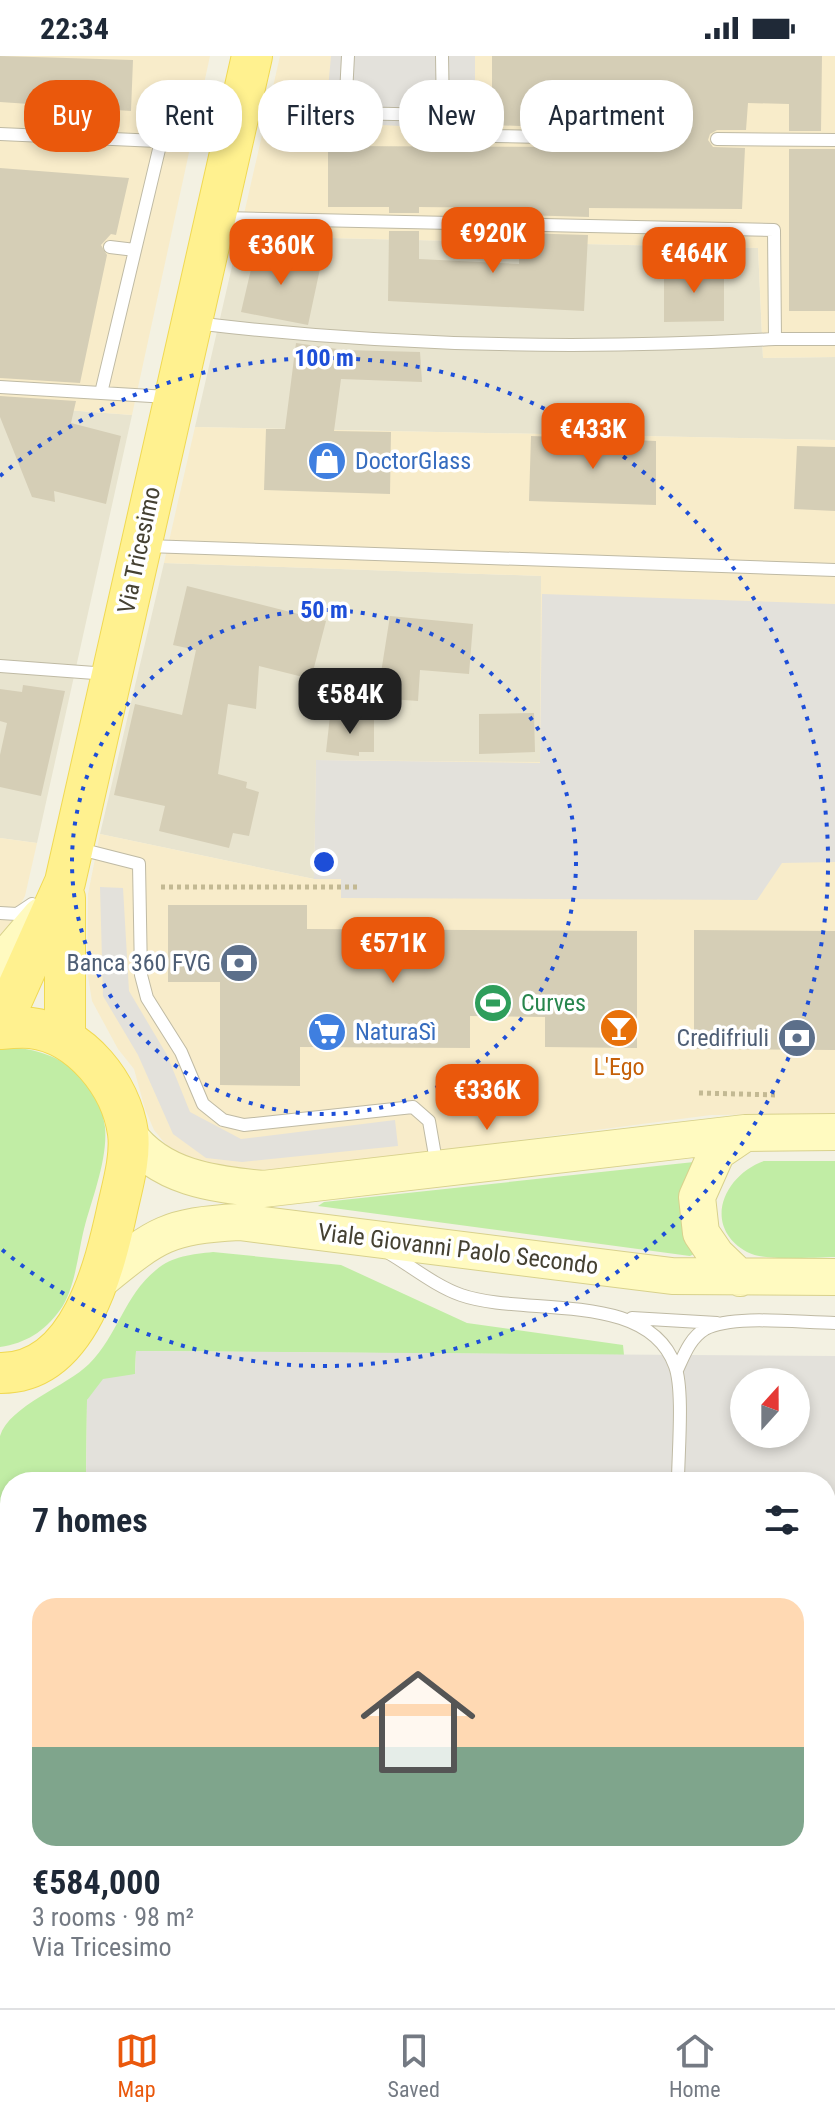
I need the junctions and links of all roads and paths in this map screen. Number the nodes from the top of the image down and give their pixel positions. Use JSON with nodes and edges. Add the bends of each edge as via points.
{"nodes":[{"id":1,"x":252,"y":56,"type":"edge"},
{"id":2,"x":348,"y":56,"type":"edge"},
{"id":3,"x":442,"y":56,"type":"edge"},
{"id":4,"x":347,"y":80,"type":"edge"},
{"id":5,"x":442,"y":80,"type":"edge"},
{"id":6,"x":242,"y":95,"type":"edge"},
{"id":7,"x":0,"y":134,"type":"edge"},
{"id":8,"x":717,"y":139,"type":"dead end"},
{"id":9,"x":136,"y":140,"type":"edge"},
{"id":10,"x":835,"y":140,"type":"edge"},
{"id":11,"x":158,"y":152,"type":"edge"},
{"id":12,"x":229,"y":152,"type":"edge"},
{"id":13,"x":214,"y":217,"type":"junction"},
{"id":14,"x":110,"y":247,"type":"dead end"},
{"id":15,"x":135,"y":250,"type":"junction"},
{"id":16,"x":190,"y":322,"type":"junction"},
{"id":17,"x":775,"y":339,"type":"junction"},
{"id":18,"x":835,"y":339,"type":"edge"},
{"id":19,"x":0,"y":387,"type":"edge"},
{"id":20,"x":101,"y":393,"type":"junction"},
{"id":21,"x":172,"y":397,"type":"junction"},
{"id":22,"x":140,"y":546,"type":"junction"},
{"id":23,"x":835,"y":570,"type":"edge"},
{"id":24,"x":0,"y":666,"type":"edge"},
{"id":25,"x":112,"y":674,"type":"junction"},
{"id":26,"x":69,"y":865,"type":"junction"},
{"id":27,"x":140,"y":887,"type":"junction"},
{"id":28,"x":360,"y":887,"type":"dead end"},
{"id":29,"x":0,"y":913,"type":"edge"},
{"id":30,"x":0,"y":964,"type":"edge"},
{"id":31,"x":0,"y":1028,"type":"edge"},
{"id":32,"x":65,"y":1039,"type":"junction"},
{"id":33,"x":699,"y":1093,"type":"dead end"},
{"id":34,"x":790,"y":1095,"type":"dead end"},
{"id":35,"x":835,"y":1132,"type":"edge"},
{"id":36,"x":745,"y":1133,"type":"junction"},
{"id":37,"x":128,"y":1134,"type":"junction"},
{"id":38,"x":437,"y":1168,"type":"junction"},
{"id":39,"x":356,"y":1234,"type":"junction"},
{"id":40,"x":835,"y":1277,"type":"edge"},
{"id":41,"x":740,"y":1278,"type":"junction"},
{"id":42,"x":98,"y":1282,"type":"junction"},
{"id":43,"x":620,"y":1317,"type":"junction"},
{"id":44,"x":722,"y":1323,"type":"junction"},
{"id":45,"x":835,"y":1323,"type":"edge"},
{"id":46,"x":677,"y":1370,"type":"junction"},
{"id":47,"x":2,"y":1376,"type":"edge"},
{"id":48,"x":678,"y":1472,"type":"edge"}],
"edges":[{"from":1,"to":6,"type":"main road","name":"Via Tricesimo"},
{"from":2,"to":4,"type":"lane"},
{"from":3,"to":5,"type":"lane"},
{"from":7,"to":9,"type":"lane"},
{"from":8,"to":10,"type":"lane"},
{"from":11,"to":15,"type":"lane"},
{"from":12,"to":13,"type":"main road","name":"Via Tricesimo"},
{"from":13,"to":16,"type":"main road","name":"Via Tricesimo"},
{"from":13,"to":17,"type":"lane","via":[[774,230]]},
{"from":14,"to":15,"type":"lane"},
{"from":15,"to":20,"type":"lane"},
{"from":16,"to":17,"type":"lane","via":[[318,338],[660,346]]},
{"from":16,"to":21,"type":"main road","name":"Via Tricesimo"},
{"from":17,"to":18,"type":"lane"},
{"from":19,"to":20,"type":"lane"},
{"from":20,"to":21,"type":"lane"},
{"from":21,"to":22,"type":"main road","name":"Via Tricesimo"},
{"from":22,"to":23,"type":"lane"},
{"from":22,"to":25,"type":"main road","name":"Via Tricesimo"},
{"from":24,"to":25,"type":"lane"},
{"from":25,"to":26,"type":"main road","name":"Via Tricesimo"},
{"from":26,"to":27,"type":"lane","via":[[139,864]]},
{"from":26,"to":29,"type":"lane","via":[[17,914]]},
{"from":26,"to":30,"type":"main road","via":[[27,936]]},
{"from":26,"to":31,"type":"main road","name":"Via Tricesimo"},
{"from":26,"to":32,"type":"main road","name":"Via Tricesimo"},
{"from":27,"to":28,"type":"path"},
{"from":27,"to":38,"type":"lane","via":[[141,975],[147,998],[181,1052],[203,1104],[223,1120],[244,1125],[413,1107],[429,1121]]},
{"from":31,"to":32,"type":"main road","via":[[32,1028]]},
{"from":32,"to":37,"type":"main road","via":[[93,1060],[117,1098]]},
{"from":33,"to":34,"type":"path"},
{"from":35,"to":36,"type":"main road","name":"Viale Giovanni Paolo Secondo"},
{"from":36,"to":38,"type":"main road","name":"Viale Giovanni Paolo Secondo"},
{"from":36,"to":41,"type":"main road","via":[[717,1152],[697,1197],[701,1233]]},
{"from":37,"to":38,"type":"main road","name":"Viale Giovanni Paolo Secondo","via":[[139,1150],[204,1183],[263,1189]]},
{"from":37,"to":42,"type":"main road","via":[[125,1173]]},
{"from":39,"to":41,"type":"main road","name":"Viale Giovanni Paolo Secondo","via":[[672,1276]]},
{"from":39,"to":42,"type":"main road","name":"Viale Giovanni Paolo Secondo","via":[[239,1222],[178,1228],[151,1239]]},
{"from":39,"to":43,"type":"lane","via":[[461,1295]]},
{"from":40,"to":41,"type":"main road","name":"Viale Giovanni Paolo Secondo"},
{"from":42,"to":47,"type":"main road","via":[[84,1312],[53,1352]]},
{"from":43,"to":44,"type":"lane"},
{"from":43,"to":46,"type":"lane","via":[[651,1330],[667,1346]]},
{"from":44,"to":45,"type":"lane"},
{"from":44,"to":46,"type":"lane","via":[[695,1338]]},
{"from":46,"to":48,"type":"lane"}]}
